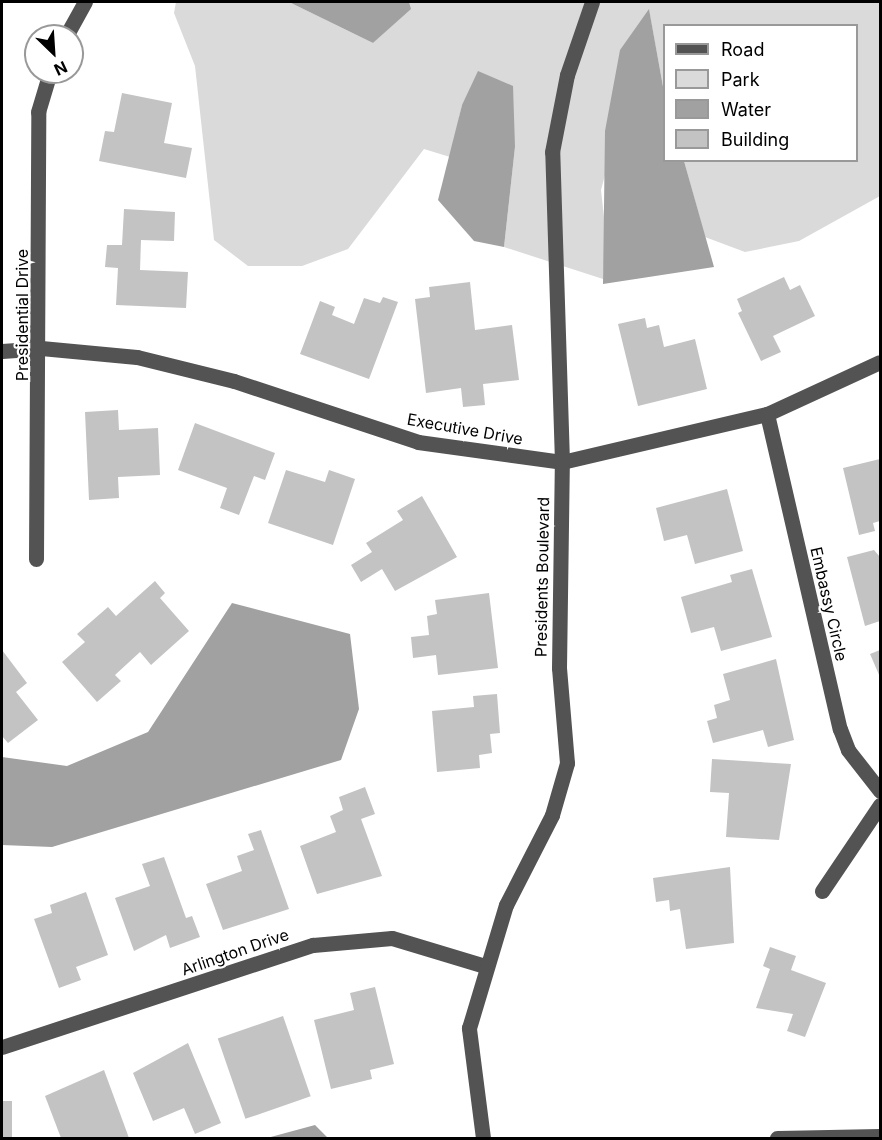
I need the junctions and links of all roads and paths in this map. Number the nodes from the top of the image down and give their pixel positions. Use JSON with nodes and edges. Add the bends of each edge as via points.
{"nodes":[{"id":1,"x":85,"y":2,"type":"edge"},
{"id":2,"x":592,"y":2,"type":"edge"},
{"id":3,"x":73,"y":24,"type":"edge"},
{"id":4,"x":46,"y":84,"type":"edge"},
{"id":5,"x":41,"y":348,"type":"junction"},
{"id":6,"x":2,"y":351,"type":"edge"},
{"id":7,"x":880,"y":362,"type":"edge"},
{"id":8,"x":767,"y":414,"type":"junction"},
{"id":9,"x":562,"y":462,"type":"junction"},
{"id":10,"x":36,"y":559,"type":"dead end"},
{"id":11,"x":880,"y":791,"type":"edge"},
{"id":12,"x":880,"y":805,"type":"edge"},
{"id":13,"x":822,"y":891,"type":"dead end"},
{"id":14,"x":484,"y":966,"type":"junction"},
{"id":15,"x":2,"y":1047,"type":"edge"},
{"id":16,"x":880,"y":1136,"type":"edge"},
{"id":17,"x":483,"y":1138,"type":"edge"},
{"id":18,"x":777,"y":1138,"type":"edge"}],
"edges":[{"from":1,"to":3,"type":"street"},
{"from":2,"to":9,"type":"street","name":"Presidents Boulevard","via":[[567,75],[552,152]]},
{"from":4,"to":5,"type":"street","name":"Presidential Drive","via":[[38,112]]},
{"from":5,"to":6,"type":"street","name":"Executive Drive"},
{"from":5,"to":9,"type":"street","name":"Executive Drive","via":[[137,357],[234,381],[418,442]]},
{"from":5,"to":10,"type":"street","name":"Presidential Drive"},
{"from":7,"to":8,"type":"street","name":"Executive Drive"},
{"from":8,"to":9,"type":"street","name":"Executive Drive"},
{"from":8,"to":11,"type":"street","name":"Embassy Circle","via":[[840,729],[848,750]]},
{"from":9,"to":14,"type":"street","name":"Presidents Boulevard","via":[[559,668],[567,763],[552,814],[507,905]]},
{"from":12,"to":13,"type":"street"},
{"from":14,"to":15,"type":"street","name":"Arlington Drive","via":[[392,938],[313,945]]},
{"from":14,"to":17,"type":"street","name":"Presidents Boulevard","via":[[469,1028]]},
{"from":16,"to":18,"type":"street"}]}
